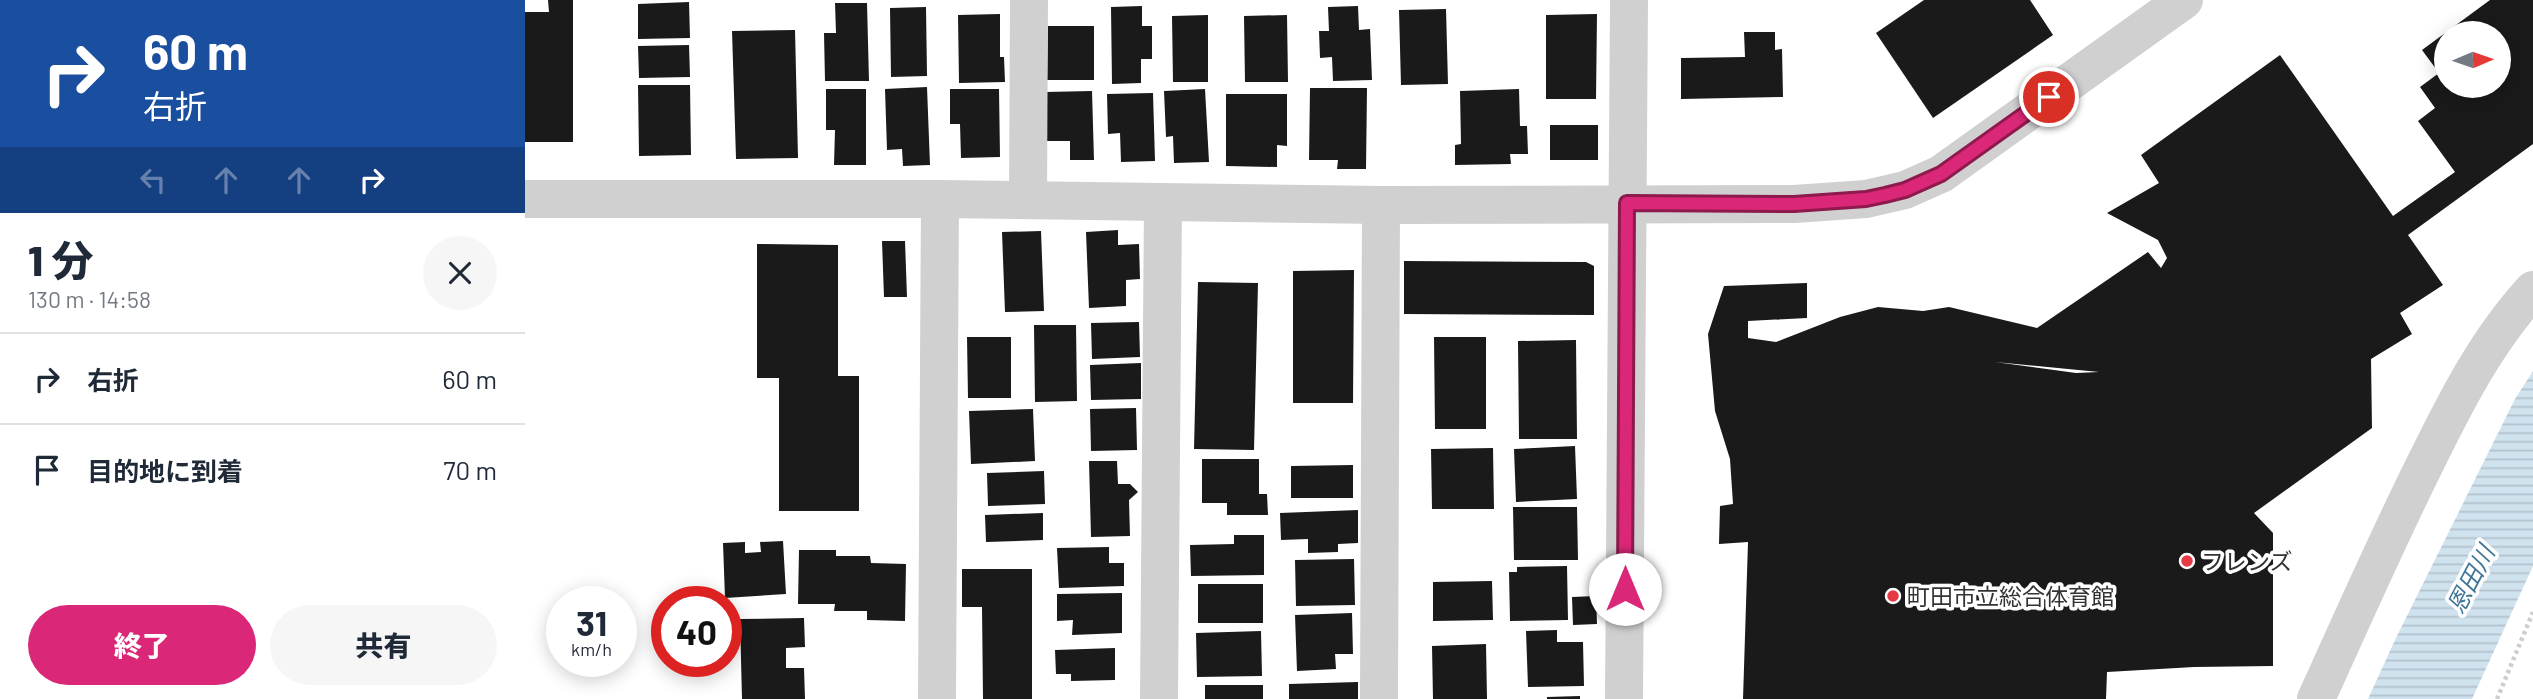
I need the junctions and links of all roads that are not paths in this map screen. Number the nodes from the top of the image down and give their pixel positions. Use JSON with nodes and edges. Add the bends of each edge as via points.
{"nodes":[{"id":1,"x":1029,"y":0,"type":"edge"},
{"id":2,"x":1629,"y":0,"type":"edge"},
{"id":3,"x":2184,"y":0,"type":"edge"},
{"id":4,"x":525,"y":199,"type":"edge"},
{"id":5,"x":940,"y":199,"type":"junction"},
{"id":6,"x":1028,"y":200,"type":"junction"},
{"id":7,"x":1163,"y":202,"type":"junction"},
{"id":8,"x":1627,"y":203,"type":"junction"},
{"id":9,"x":1381,"y":205,"type":"junction"},
{"id":10,"x":2533,"y":290,"type":"edge"},
{"id":11,"x":937,"y":699,"type":"edge"},
{"id":12,"x":1159,"y":699,"type":"edge"},
{"id":13,"x":1378,"y":699,"type":"edge"},
{"id":14,"x":1624,"y":699,"type":"edge"},
{"id":15,"x":2316,"y":699,"type":"edge"}],
"edges":[{"from":1,"to":6,"type":"street"},
{"from":2,"to":8,"type":"street"},
{"from":3,"to":8,"type":"street","via":[[1941,174],[1905,190],[1866,199],[1794,204]]},
{"from":4,"to":5,"type":"street"},
{"from":5,"to":6,"type":"street"},
{"from":5,"to":11,"type":"street"},
{"from":6,"to":7,"type":"street"},
{"from":7,"to":9,"type":"street"},
{"from":7,"to":12,"type":"street"},
{"from":8,"to":9,"type":"street"},
{"from":8,"to":14,"type":"street"},
{"from":9,"to":13,"type":"street"},
{"from":10,"to":15,"type":"street","via":[[2465,383]]}]}
